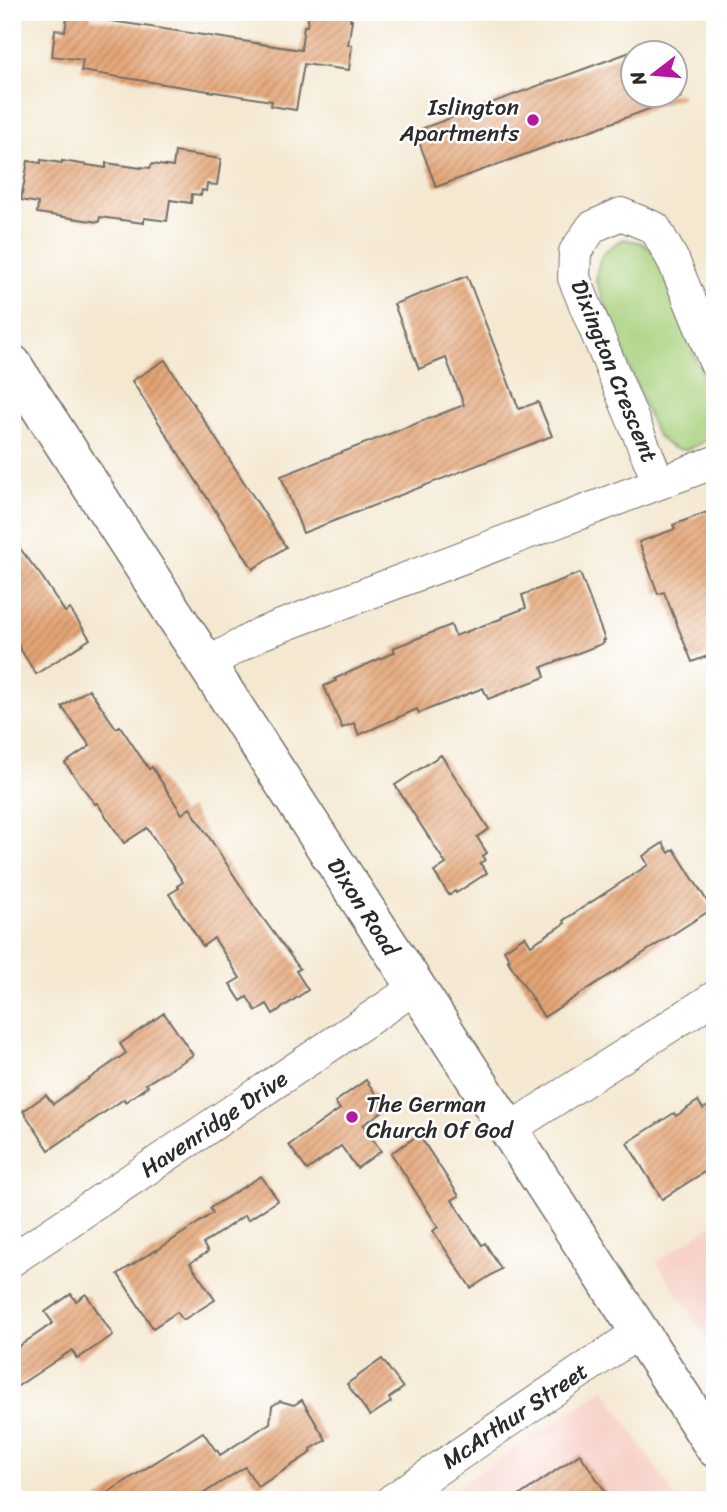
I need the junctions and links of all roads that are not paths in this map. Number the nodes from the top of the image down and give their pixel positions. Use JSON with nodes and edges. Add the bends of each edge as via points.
{"nodes":[{"id":1,"x":715,"y":362,"type":"edge"},
{"id":2,"x":12,"y":365,"type":"edge"},
{"id":3,"x":715,"y":462,"type":"edge"},
{"id":4,"x":659,"y":483,"type":"junction"},
{"id":5,"x":207,"y":664,"type":"junction"},
{"id":6,"x":415,"y":988,"type":"junction"},
{"id":7,"x":715,"y":997,"type":"edge"},
{"id":8,"x":508,"y":1130,"type":"junction"},
{"id":9,"x":12,"y":1261,"type":"edge"},
{"id":10,"x":639,"y":1332,"type":"junction"},
{"id":11,"x":715,"y":1448,"type":"edge"},
{"id":12,"x":392,"y":1500,"type":"edge"}],
"edges":[{"from":1,"to":4,"type":"street","name":"Dixington Crescent","via":[[656,228],[621,214],[592,227],[575,252],[574,278]]},
{"from":2,"to":5,"type":"main road","name":"Dixon Road"},
{"from":3,"to":4,"type":"street","name":"Dixington Crescent"},
{"from":4,"to":5,"type":"street","name":"Dixington Crescent","via":[[260,634]]},
{"from":5,"to":6,"type":"main road","name":"Dixon Road"},
{"from":6,"to":8,"type":"main road","name":"Dixon Road"},
{"from":6,"to":9,"type":"street","name":"Havenridge Drive"},
{"from":7,"to":8,"type":"street"},
{"from":8,"to":10,"type":"main road","name":"Dixon Road"},
{"from":10,"to":11,"type":"main road","name":"Dixon Road"},
{"from":10,"to":12,"type":"street","name":"McArthur Street"}]}
